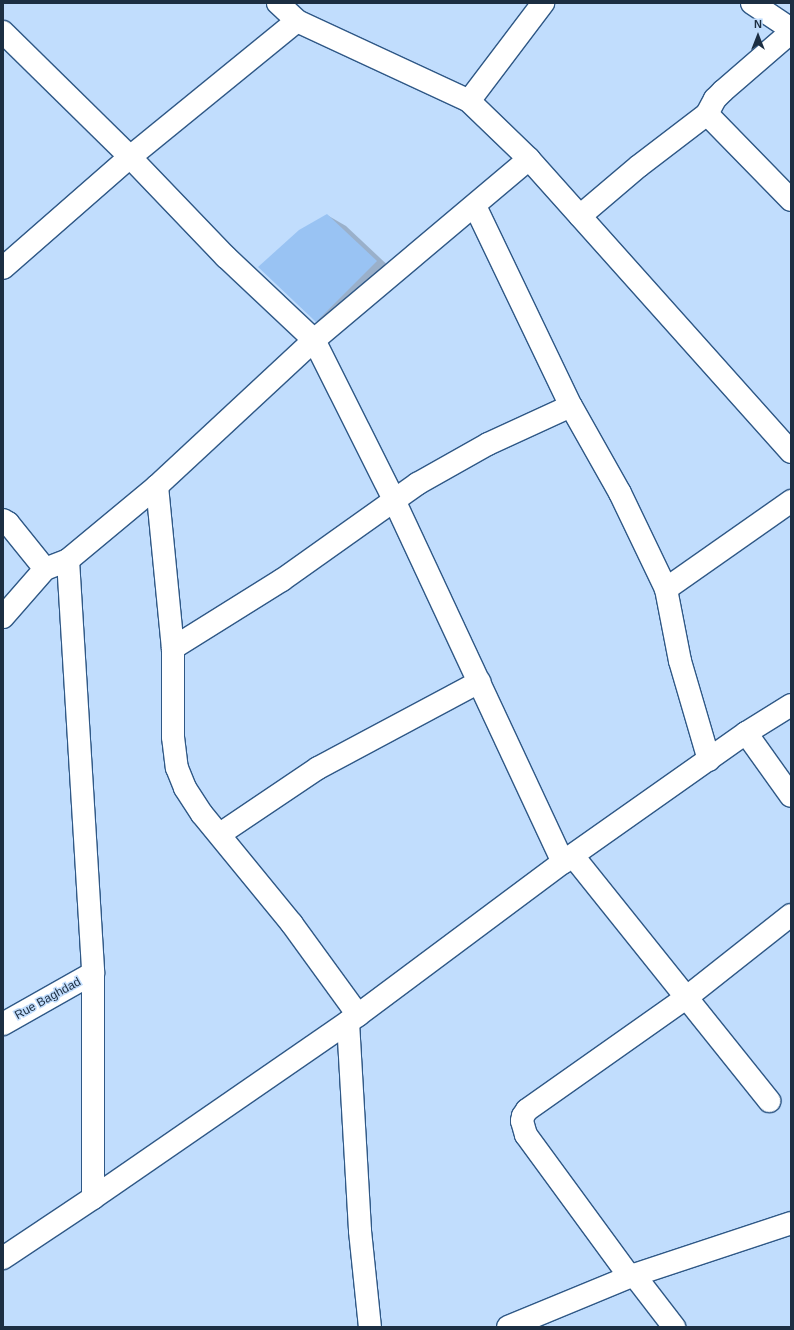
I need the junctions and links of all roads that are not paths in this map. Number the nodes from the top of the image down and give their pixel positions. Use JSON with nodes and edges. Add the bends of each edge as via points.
{"nodes":[{"id":1,"x":543,"y":3,"type":"edge"},
{"id":2,"x":752,"y":3,"type":"edge"},
{"id":3,"x":282,"y":8,"type":"edge"},
{"id":4,"x":791,"y":29,"type":"edge"},
{"id":5,"x":3,"y":32,"type":"edge"},
{"id":6,"x":791,"y":32,"type":"edge"},
{"id":7,"x":469,"y":101,"type":"junction"},
{"id":8,"x":707,"y":114,"type":"junction"},
{"id":9,"x":130,"y":157,"type":"junction"},
{"id":10,"x":530,"y":159,"type":"junction"},
{"id":11,"x":791,"y":200,"type":"edge"},
{"id":12,"x":475,"y":206,"type":"junction"},
{"id":13,"x":580,"y":216,"type":"junction"},
{"id":14,"x":3,"y":268,"type":"edge"},
{"id":15,"x":314,"y":340,"type":"junction"},
{"id":16,"x":571,"y":406,"type":"junction"},
{"id":17,"x":791,"y":452,"type":"edge"},
{"id":18,"x":157,"y":486,"type":"junction"},
{"id":19,"x":394,"y":500,"type":"junction"},
{"id":20,"x":791,"y":501,"type":"edge"},
{"id":21,"x":3,"y":520,"type":"edge"},
{"id":22,"x":68,"y":560,"type":"junction"},
{"id":23,"x":45,"y":569,"type":"junction"},
{"id":24,"x":666,"y":589,"type":"junction"},
{"id":25,"x":3,"y":617,"type":"edge"},
{"id":26,"x":173,"y":648,"type":"junction"},
{"id":27,"x":479,"y":682,"type":"junction"},
{"id":28,"x":791,"y":705,"type":"edge"},
{"id":29,"x":746,"y":733,"type":"junction"},
{"id":30,"x":709,"y":760,"type":"junction"},
{"id":31,"x":791,"y":796,"type":"edge"},
{"id":32,"x":220,"y":834,"type":"junction"},
{"id":33,"x":568,"y":859,"type":"junction"},
{"id":34,"x":791,"y":915,"type":"edge"},
{"id":35,"x":93,"y":973,"type":"junction"},
{"id":36,"x":687,"y":997,"type":"junction"},
{"id":37,"x":353,"y":1019,"type":"junction"},
{"id":38,"x":3,"y":1024,"type":"edge"},
{"id":39,"x":769,"y":1101,"type":"dead end"},
{"id":40,"x":93,"y":1198,"type":"junction"},
{"id":41,"x":791,"y":1223,"type":"edge"},
{"id":42,"x":3,"y":1258,"type":"edge"},
{"id":43,"x":632,"y":1276,"type":"junction"},
{"id":44,"x":370,"y":1327,"type":"edge"},
{"id":45,"x":508,"y":1327,"type":"edge"},
{"id":46,"x":674,"y":1327,"type":"edge"}],
"edges":[{"from":1,"to":7,"type":"street"},
{"from":2,"to":4,"type":"street"},
{"from":3,"to":7,"type":"street"},
{"from":3,"to":9,"type":"street"},
{"from":5,"to":9,"type":"street"},
{"from":6,"to":8,"type":"street","via":[[723,91]]},
{"from":7,"to":10,"type":"street"},
{"from":8,"to":11,"type":"street"},
{"from":8,"to":13,"type":"street","via":[[639,166]]},
{"from":9,"to":14,"type":"street"},
{"from":9,"to":15,"type":"street","via":[[226,257]]},
{"from":10,"to":12,"type":"street"},
{"from":10,"to":13,"type":"street"},
{"from":12,"to":15,"type":"street"},
{"from":12,"to":16,"type":"street"},
{"from":13,"to":17,"type":"street"},
{"from":15,"to":18,"type":"street"},
{"from":15,"to":19,"type":"street"},
{"from":16,"to":19,"type":"street","via":[[488,444]]},
{"from":16,"to":24,"type":"street","via":[[620,493]]},
{"from":18,"to":22,"type":"street"},
{"from":18,"to":26,"type":"street"},
{"from":19,"to":26,"type":"street","via":[[282,580]]},
{"from":19,"to":27,"type":"street"},
{"from":20,"to":24,"type":"street"},
{"from":21,"to":23,"type":"street"},
{"from":22,"to":23,"type":"street"},
{"from":22,"to":35,"type":"street"},
{"from":23,"to":25,"type":"street"},
{"from":24,"to":30,"type":"street","via":[[680,661]]},
{"from":26,"to":32,"type":"street","via":[[173,737],[177,768],[185,788]]},
{"from":27,"to":32,"type":"street","via":[[318,768]]},
{"from":27,"to":33,"type":"street"},
{"from":28,"to":29,"type":"street"},
{"from":29,"to":30,"type":"street"},
{"from":29,"to":31,"type":"street"},
{"from":30,"to":33,"type":"street"},
{"from":32,"to":37,"type":"street","via":[[292,924]]},
{"from":33,"to":36,"type":"street"},
{"from":33,"to":37,"type":"street"},
{"from":34,"to":36,"type":"street"},
{"from":35,"to":38,"type":"street","name":"Rue Baghdad"},
{"from":35,"to":40,"type":"street"},
{"from":36,"to":39,"type":"street"},
{"from":36,"to":43,"type":"street","via":[[528,1110],[522,1120],[526,1135]]},
{"from":37,"to":40,"type":"street"},
{"from":37,"to":44,"type":"street","via":[[360,1231]]},
{"from":40,"to":42,"type":"street"},
{"from":41,"to":43,"type":"street"},
{"from":43,"to":45,"type":"street"},
{"from":43,"to":46,"type":"street"}]}
